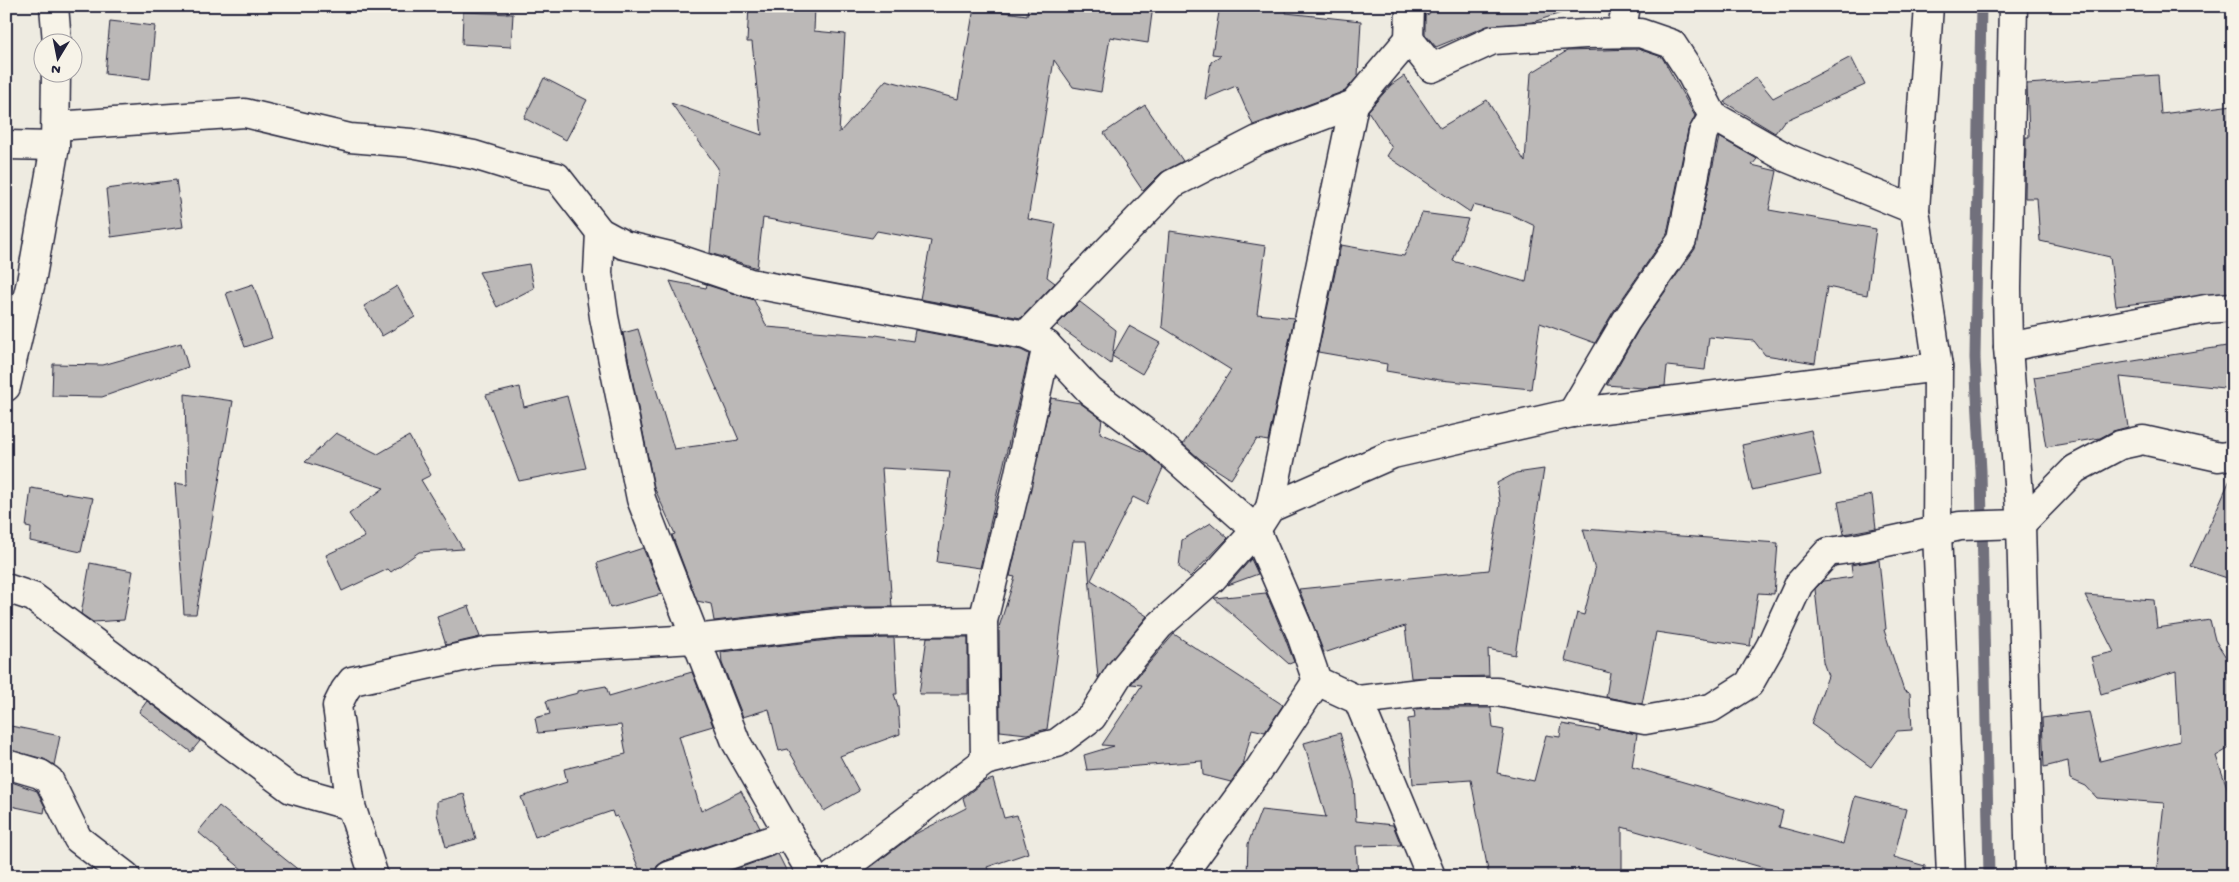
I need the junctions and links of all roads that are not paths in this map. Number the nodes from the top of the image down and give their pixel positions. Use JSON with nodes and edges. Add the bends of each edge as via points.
{"nodes":[{"id":1,"x":54,"y":6,"type":"edge"},
{"id":2,"x":1410,"y":6,"type":"edge"},
{"id":3,"x":1626,"y":6,"type":"edge"},
{"id":4,"x":1929,"y":6,"type":"edge"},
{"id":5,"x":2013,"y":6,"type":"edge"},
{"id":6,"x":56,"y":32,"type":"edge"},
{"id":7,"x":1621,"y":34,"type":"junction"},
{"id":8,"x":1410,"y":39,"type":"junction"},
{"id":9,"x":56,"y":82,"type":"edge"},
{"id":10,"x":1354,"y":104,"type":"junction"},
{"id":11,"x":1713,"y":116,"type":"junction"},
{"id":12,"x":56,"y":136,"type":"junction"},
{"id":13,"x":6,"y":146,"type":"edge"},
{"id":14,"x":1915,"y":210,"type":"junction"},
{"id":15,"x":600,"y":232,"type":"junction"},
{"id":16,"x":2233,"y":307,"type":"edge"},
{"id":17,"x":1036,"y":340,"type":"junction"},
{"id":18,"x":2008,"y":347,"type":"junction"},
{"id":19,"x":1938,"y":367,"type":"junction"},
{"id":20,"x":6,"y":387,"type":"edge"},
{"id":21,"x":1572,"y":413,"type":"junction"},
{"id":22,"x":2233,"y":455,"type":"edge"},
{"id":23,"x":1263,"y":519,"type":"junction"},
{"id":24,"x":2010,"y":525,"type":"junction"},
{"id":25,"x":1949,"y":529,"type":"junction"},
{"id":26,"x":6,"y":588,"type":"edge"},
{"id":27,"x":983,"y":621,"type":"junction"},
{"id":28,"x":694,"y":639,"type":"junction"},
{"id":29,"x":1317,"y":681,"type":"junction"},
{"id":30,"x":1358,"y":700,"type":"junction"},
{"id":31,"x":985,"y":761,"type":"junction"},
{"id":32,"x":6,"y":764,"type":"edge"},
{"id":33,"x":351,"y":806,"type":"junction"},
{"id":34,"x":789,"y":834,"type":"junction"},
{"id":35,"x":126,"y":876,"type":"edge"},
{"id":36,"x":374,"y":876,"type":"edge"},
{"id":37,"x":669,"y":876,"type":"edge"},
{"id":38,"x":813,"y":876,"type":"edge"},
{"id":39,"x":833,"y":876,"type":"edge"},
{"id":40,"x":1181,"y":876,"type":"edge"},
{"id":41,"x":1431,"y":876,"type":"edge"},
{"id":42,"x":1951,"y":876,"type":"edge"},
{"id":43,"x":2030,"y":876,"type":"edge"}],
"edges":[{"from":1,"to":6,"type":"street"},
{"from":2,"to":8,"type":"street"},
{"from":3,"to":7,"type":"street"},
{"from":4,"to":14,"type":"street"},
{"from":5,"to":18,"type":"street"},
{"from":7,"to":8,"type":"street","via":[[1493,40],[1432,68]]},
{"from":7,"to":11,"type":"street","via":[[1640,33],[1672,44]]},
{"from":8,"to":10,"type":"street"},
{"from":9,"to":12,"type":"street"},
{"from":10,"to":17,"type":"street","via":[[1258,140],[1172,184]]},
{"from":10,"to":23,"type":"street"},
{"from":11,"to":14,"type":"street","via":[[1787,158]]},
{"from":11,"to":21,"type":"street","via":[[1702,132],[1682,240],[1626,321]]},
{"from":12,"to":13,"type":"street"},
{"from":12,"to":15,"type":"street","via":[[245,113],[350,138],[429,146],[474,155],[556,177]]},
{"from":12,"to":20,"type":"street","via":[[31,282]]},
{"from":14,"to":19,"type":"street"},
{"from":15,"to":17,"type":"street","via":[[624,245],[670,256],[750,283]]},
{"from":15,"to":28,"type":"street","via":[[598,273],[604,317],[640,499]]},
{"from":16,"to":18,"type":"street","via":[[2206,308]]},
{"from":17,"to":23,"type":"street","via":[[1090,391]]},
{"from":17,"to":27,"type":"street","via":[[1016,487]]},
{"from":18,"to":24,"type":"street"},
{"from":19,"to":21,"type":"street"},
{"from":19,"to":25,"type":"street"},
{"from":21,"to":23,"type":"street","via":[[1394,454]]},
{"from":22,"to":24,"type":"street","via":[[2219,457],[2143,440],[2120,445],[2075,469]]},
{"from":23,"to":29,"type":"street"},
{"from":23,"to":31,"type":"street","via":[[1212,579],[1160,626],[1119,674],[1092,717],[1057,743]]},
{"from":24,"to":25,"type":"street"},
{"from":24,"to":43,"type":"street"},
{"from":25,"to":30,"type":"street","via":[[1828,552],[1799,584],[1749,684],[1712,708],[1645,720],[1497,692],[1428,692]]},
{"from":25,"to":42,"type":"street"},
{"from":26,"to":33,"type":"street","via":[[33,597],[291,789]]},
{"from":27,"to":28,"type":"street","via":[[837,623]]},
{"from":27,"to":31,"type":"street"},
{"from":28,"to":33,"type":"street","via":[[490,651],[352,681],[337,706]]},
{"from":28,"to":34,"type":"street","via":[[736,742]]},
{"from":29,"to":30,"type":"street"},
{"from":29,"to":40,"type":"street","via":[[1258,771]]},
{"from":30,"to":41,"type":"street"},
{"from":31,"to":39,"type":"street"},
{"from":32,"to":35,"type":"street","via":[[49,780],[78,839]]},
{"from":33,"to":36,"type":"street"},
{"from":34,"to":37,"type":"street"},
{"from":34,"to":38,"type":"street"}]}
